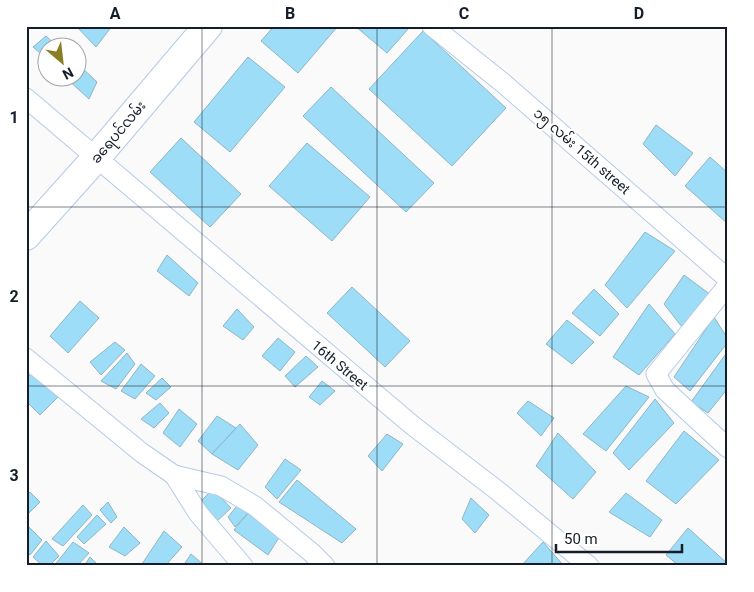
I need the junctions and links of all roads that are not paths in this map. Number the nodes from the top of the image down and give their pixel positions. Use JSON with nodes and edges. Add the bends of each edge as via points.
{"nodes":[{"id":1,"x":208,"y":26,"type":"edge"},
{"id":2,"x":432,"y":26,"type":"edge"},
{"id":3,"x":26,"y":98,"type":"edge"},
{"id":4,"x":96,"y":158,"type":"junction"},
{"id":5,"x":26,"y":236,"type":"edge"},
{"id":6,"x":728,"y":279,"type":"edge"},
{"id":7,"x":728,"y":285,"type":"edge"},
{"id":8,"x":26,"y":358,"type":"edge"},
{"id":9,"x":728,"y":448,"type":"edge"},
{"id":10,"x":174,"y":475,"type":"junction"},
{"id":11,"x":243,"y":566,"type":"edge"},
{"id":12,"x":325,"y":566,"type":"edge"},
{"id":13,"x":589,"y":566,"type":"edge"}],
"edges":[{"from":1,"to":4,"type":"main road","name":"ခရေပင်လမ်း"},
{"from":2,"to":6,"type":"street","name":"၁၅ လမ်း 15th street","via":[[504,83]]},
{"from":3,"to":4,"type":"street","name":"16th Street"},
{"from":4,"to":5,"type":"main road","name":"ခရေပင်လမ်း"},
{"from":4,"to":13,"type":"street","name":"16th Street","via":[[412,425]]},
{"from":7,"to":9,"type":"street","via":[[656,374],[665,390]]},
{"from":8,"to":10,"type":"street","via":[[142,453]]},
{"from":10,"to":11,"type":"street","via":[[198,513]]},
{"from":10,"to":12,"type":"street","via":[[221,486],[254,506]]}]}
